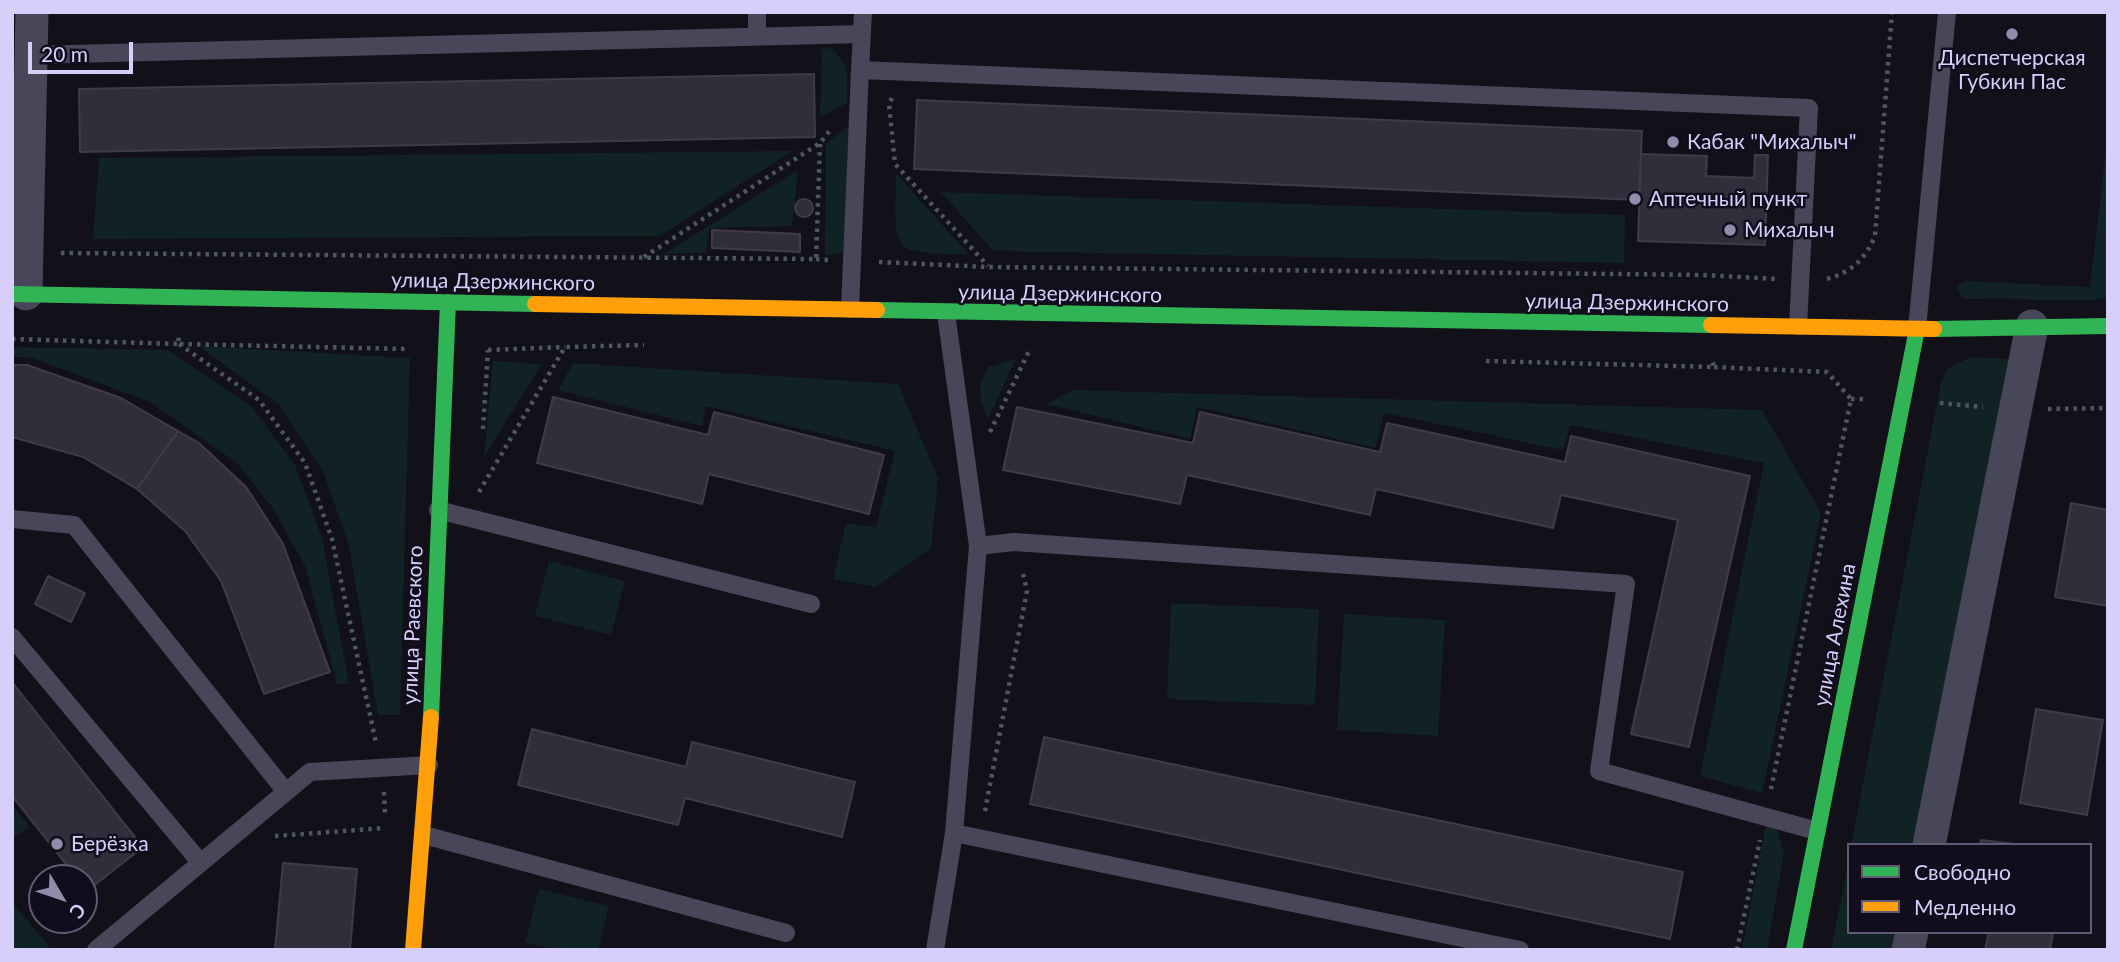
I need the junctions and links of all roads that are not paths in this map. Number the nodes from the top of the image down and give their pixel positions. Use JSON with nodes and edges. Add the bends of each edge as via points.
{"nodes":[{"id":1,"x":32,"y":12,"type":"edge"},
{"id":2,"x":757,"y":12,"type":"edge"},
{"id":3,"x":863,"y":12,"type":"edge"},
{"id":4,"x":1947,"y":12,"type":"edge"},
{"id":5,"x":862,"y":34,"type":"junction"},
{"id":6,"x":757,"y":35,"type":"junction"},
{"id":7,"x":32,"y":55,"type":"junction"},
{"id":8,"x":860,"y":70,"type":"junction"},
{"id":9,"x":19,"y":294,"type":"edge"},
{"id":10,"x":448,"y":302,"type":"junction"},
{"id":11,"x":850,"y":309,"type":"junction"},
{"id":12,"x":946,"y":313,"type":"junction"},
{"id":13,"x":1798,"y":326,"type":"junction"},
{"id":14,"x":2032,"y":326,"type":"junction"},
{"id":15,"x":2108,"y":326,"type":"edge"},
{"id":16,"x":1917,"y":329,"type":"junction"},
{"id":17,"x":438,"y":510,"type":"junction"},
{"id":18,"x":12,"y":519,"type":"edge"},
{"id":19,"x":978,"y":546,"type":"junction"},
{"id":20,"x":811,"y":604,"type":"dead end"},
{"id":21,"x":12,"y":637,"type":"edge"},
{"id":22,"x":429,"y":765,"type":"junction"},
{"id":23,"x":286,"y":792,"type":"junction"},
{"id":24,"x":1817,"y":831,"type":"junction"},
{"id":25,"x":954,"y":833,"type":"junction"},
{"id":26,"x":424,"y":835,"type":"junction"},
{"id":27,"x":1929,"y":843,"type":"edge"},
{"id":28,"x":200,"y":862,"type":"junction"},
{"id":29,"x":786,"y":933,"type":"dead end"},
{"id":30,"x":96,"y":950,"type":"edge"},
{"id":31,"x":413,"y":950,"type":"edge"},
{"id":32,"x":935,"y":950,"type":"edge"},
{"id":33,"x":1520,"y":950,"type":"edge"},
{"id":34,"x":1794,"y":950,"type":"edge"}],
"edges":[{"from":1,"to":7,"type":"street"},
{"from":2,"to":6,"type":"lane"},
{"from":3,"to":5,"type":"lane"},
{"from":4,"to":16,"type":"lane"},
{"from":5,"to":6,"type":"lane"},
{"from":5,"to":8,"type":"lane"},
{"from":6,"to":7,"type":"lane"},
{"from":7,"to":9,"type":"street","via":[[28,252]]},
{"from":8,"to":11,"type":"lane"},
{"from":8,"to":13,"type":"lane","via":[[1809,108]]},
{"from":9,"to":10,"type":"main road","name":"улица Дзержинского"},
{"from":10,"to":11,"type":"main road","name":"улица Дзержинского"},
{"from":10,"to":17,"type":"main road","name":"улица Раевского"},
{"from":11,"to":12,"type":"main road","name":"улица Дзержинского"},
{"from":12,"to":13,"type":"main road","name":"улица Дзержинского"},
{"from":12,"to":19,"type":"lane"},
{"from":13,"to":16,"type":"main road","name":"улица Дзержинского"},
{"from":14,"to":15,"type":"main road","name":"улица Дзержинского"},
{"from":14,"to":16,"type":"main road","name":"улица Дзержинского"},
{"from":14,"to":27,"type":"street"},
{"from":16,"to":24,"type":"main road","name":"улица Алехина"},
{"from":17,"to":20,"type":"lane"},
{"from":17,"to":22,"type":"main road","name":"улица Раевского"},
{"from":18,"to":23,"type":"lane","via":[[74,525]]},
{"from":19,"to":24,"type":"lane","via":[[1014,542],[1626,584],[1599,771]]},
{"from":19,"to":25,"type":"lane"},
{"from":21,"to":28,"type":"lane"},
{"from":22,"to":23,"type":"lane","via":[[310,772]]},
{"from":22,"to":26,"type":"main road","name":"улица Раевского"},
{"from":23,"to":28,"type":"lane"},
{"from":24,"to":34,"type":"main road","name":"улица Алехина"},
{"from":25,"to":32,"type":"lane"},
{"from":25,"to":33,"type":"lane"},
{"from":26,"to":29,"type":"lane"},
{"from":26,"to":31,"type":"main road","name":"улица Раевского"},
{"from":28,"to":30,"type":"lane"}]}
